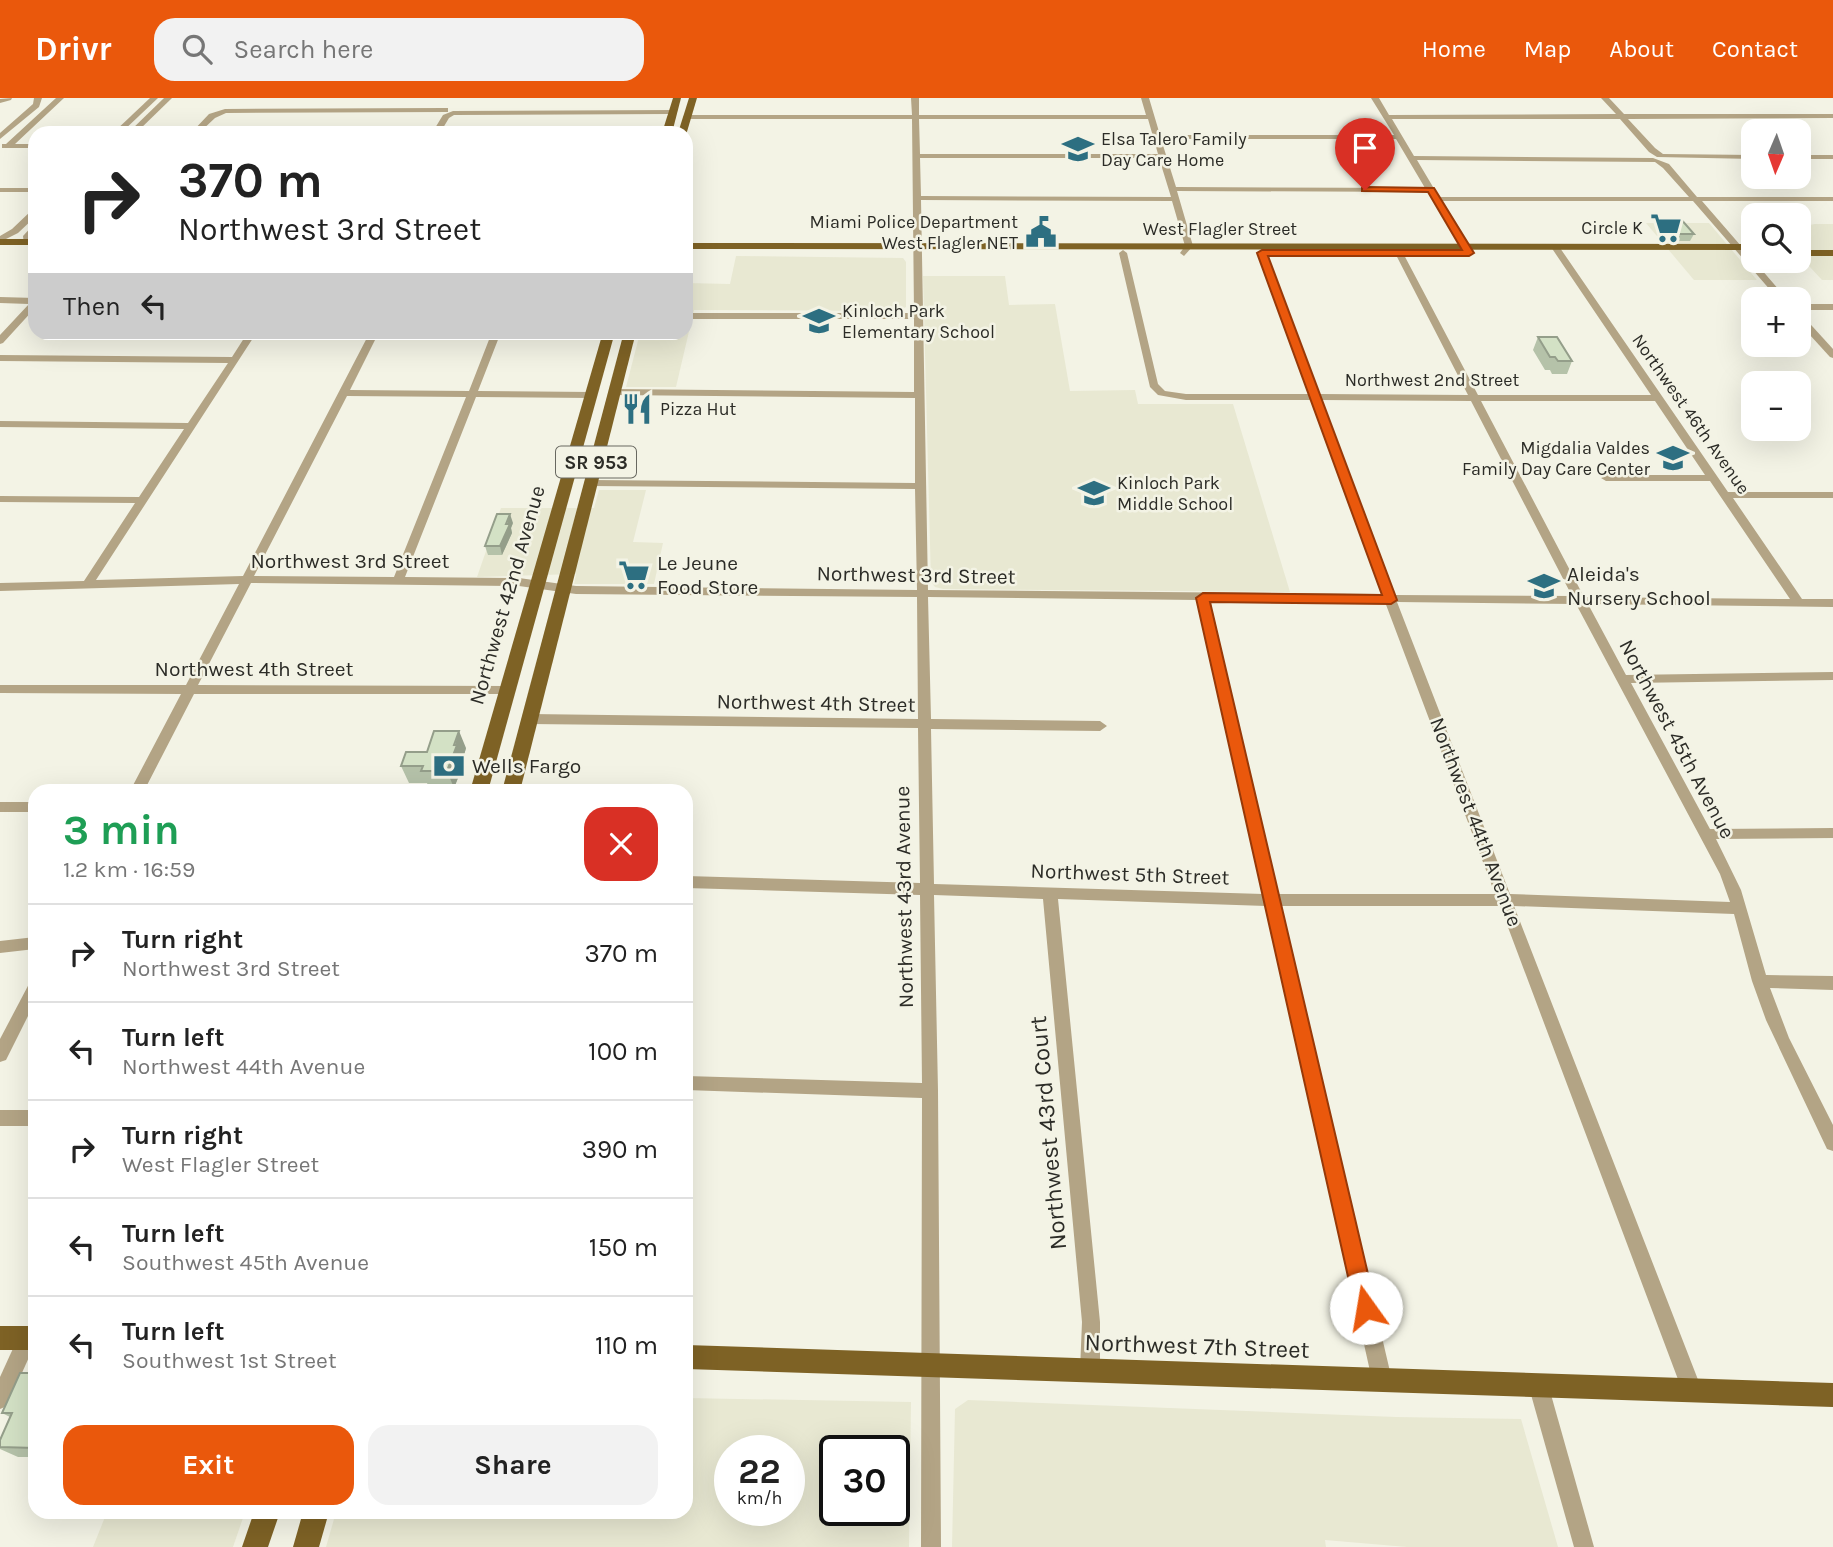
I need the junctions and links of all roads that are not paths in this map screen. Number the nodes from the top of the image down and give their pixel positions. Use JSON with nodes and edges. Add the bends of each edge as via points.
{"nodes":[{"id":1,"x":8,"y":98,"type":"edge"},
{"id":2,"x":60,"y":98,"type":"edge"},
{"id":3,"x":154,"y":98,"type":"edge"},
{"id":4,"x":168,"y":98,"type":"edge"},
{"id":5,"x":677,"y":98,"type":"edge"},
{"id":6,"x":692,"y":98,"type":"edge"},
{"id":7,"x":915,"y":98,"type":"edge"},
{"id":8,"x":1144,"y":98,"type":"edge"},
{"id":9,"x":1375,"y":98,"type":"edge"},
{"id":10,"x":1605,"y":98,"type":"edge"},
{"id":11,"x":0,"y":100,"type":"edge"},
{"id":12,"x":37,"y":102,"type":"edge"},
{"id":13,"x":52,"y":105,"type":"junction"},
{"id":14,"x":450,"y":111,"type":"junction"},
{"id":15,"x":673,"y":111,"type":"junction"},
{"id":16,"x":1833,"y":116,"type":"edge"},
{"id":17,"x":687,"y":117,"type":"junction"},
{"id":18,"x":915,"y":117,"type":"junction"},
{"id":19,"x":1150,"y":117,"type":"junction"},
{"id":20,"x":1386,"y":117,"type":"junction"},
{"id":21,"x":1622,"y":117,"type":"junction"},
{"id":22,"x":124,"y":126,"type":"edge"},
{"id":23,"x":139,"y":126,"type":"edge"},
{"id":24,"x":203,"y":126,"type":"edge"},
{"id":25,"x":440,"y":126,"type":"edge"},
{"id":26,"x":669,"y":126,"type":"edge"},
{"id":27,"x":685,"y":126,"type":"edge"},
{"id":28,"x":2,"y":134,"type":"edge"},
{"id":29,"x":1157,"y":136,"type":"junction"},
{"id":30,"x":1398,"y":137,"type":"junction"},
{"id":31,"x":4,"y":146,"type":"edge"},
{"id":32,"x":28,"y":146,"type":"edge"},
{"id":33,"x":915,"y":156,"type":"junction"},
{"id":34,"x":1162,"y":156,"type":"junction"},
{"id":35,"x":1811,"y":157,"type":"edge"},
{"id":36,"x":1833,"y":157,"type":"edge"},
{"id":37,"x":1410,"y":158,"type":"junction"},
{"id":38,"x":1659,"y":158,"type":"junction"},
{"id":39,"x":1741,"y":158,"type":"edge"},
{"id":40,"x":0,"y":190,"type":"edge"},
{"id":41,"x":28,"y":190,"type":"edge"},
{"id":42,"x":1431,"y":190,"type":"junction"},
{"id":43,"x":1174,"y":194,"type":"junction"},
{"id":44,"x":915,"y":198,"type":"junction"},
{"id":45,"x":1436,"y":199,"type":"junction"},
{"id":46,"x":1695,"y":199,"type":"junction"},
{"id":47,"x":1833,"y":199,"type":"edge"},
{"id":48,"x":28,"y":219,"type":"edge"},
{"id":49,"x":0,"y":241,"type":"edge"},
{"id":50,"x":28,"y":244,"type":"edge"},
{"id":51,"x":28,"y":244,"type":"edge"},
{"id":52,"x":1741,"y":244,"type":"edge"},
{"id":53,"x":693,"y":246,"type":"edge"},
{"id":54,"x":1833,"y":246,"type":"edge"},
{"id":55,"x":1281,"y":247,"type":"junction"},
{"id":56,"x":1811,"y":247,"type":"edge"},
{"id":57,"x":0,"y":248,"type":"edge"},
{"id":58,"x":916,"y":249,"type":"junction"},
{"id":59,"x":1187,"y":250,"type":"junction"},
{"id":60,"x":1467,"y":250,"type":"junction"},
{"id":61,"x":1557,"y":250,"type":"junction"},
{"id":62,"x":1741,"y":250,"type":"edge"},
{"id":63,"x":693,"y":252,"type":"edge"},
{"id":64,"x":1123,"y":253,"type":"junction"},
{"id":65,"x":1262,"y":253,"type":"junction"},
{"id":66,"x":1399,"y":253,"type":"junction"},
{"id":67,"x":1811,"y":253,"type":"edge"},
{"id":68,"x":1833,"y":253,"type":"edge"},
{"id":69,"x":0,"y":300,"type":"edge"},
{"id":70,"x":28,"y":302,"type":"edge"},
{"id":71,"x":1811,"y":307,"type":"edge"},
{"id":72,"x":1833,"y":307,"type":"edge"},
{"id":73,"x":28,"y":310,"type":"edge"},
{"id":74,"x":693,"y":316,"type":"edge"},
{"id":75,"x":917,"y":316,"type":"junction"},
{"id":76,"x":1811,"y":330,"type":"edge"},
{"id":77,"x":248,"y":340,"type":"edge"},
{"id":78,"x":371,"y":340,"type":"edge"},
{"id":79,"x":494,"y":340,"type":"edge"},
{"id":80,"x":607,"y":340,"type":"edge"},
{"id":81,"x":628,"y":340,"type":"edge"},
{"id":82,"x":0,"y":341,"type":"edge"},
{"id":83,"x":1833,"y":355,"type":"edge"},
{"id":84,"x":0,"y":358,"type":"edge"},
{"id":85,"x":235,"y":360,"type":"junction"},
{"id":86,"x":597,"y":375,"type":"junction"},
{"id":87,"x":615,"y":392,"type":"junction"},
{"id":88,"x":344,"y":393,"type":"junction"},
{"id":89,"x":472,"y":394,"type":"junction"},
{"id":90,"x":591,"y":395,"type":"junction"},
{"id":91,"x":918,"y":395,"type":"junction"},
{"id":92,"x":1314,"y":397,"type":"junction"},
{"id":93,"x":1473,"y":397,"type":"junction"},
{"id":94,"x":1660,"y":398,"type":"junction"},
{"id":95,"x":0,"y":424,"type":"edge"},
{"id":96,"x":192,"y":426,"type":"junction"},
{"id":97,"x":1606,"y":478,"type":"dead end"},
{"id":98,"x":1715,"y":478,"type":"junction"},
{"id":99,"x":591,"y":483,"type":"junction"},
{"id":100,"x":920,"y":486,"type":"junction"},
{"id":101,"x":1726,"y":495,"type":"junction"},
{"id":102,"x":1833,"y":495,"type":"edge"},
{"id":103,"x":0,"y":499,"type":"edge"},
{"id":104,"x":144,"y":499,"type":"junction"},
{"id":105,"x":247,"y":580,"type":"junction"},
{"id":106,"x":398,"y":581,"type":"junction"},
{"id":107,"x":537,"y":584,"type":"junction"},
{"id":108,"x":86,"y":586,"type":"junction"},
{"id":109,"x":0,"y":587,"type":"edge"},
{"id":110,"x":563,"y":588,"type":"junction"},
{"id":111,"x":921,"y":594,"type":"junction"},
{"id":112,"x":1203,"y":598,"type":"junction"},
{"id":113,"x":1391,"y":600,"type":"junction"},
{"id":114,"x":1581,"y":602,"type":"junction"},
{"id":115,"x":1798,"y":602,"type":"junction"},
{"id":116,"x":1833,"y":603,"type":"edge"},
{"id":117,"x":1833,"y":676,"type":"edge"},
{"id":118,"x":1622,"y":679,"type":"junction"},
{"id":119,"x":0,"y":689,"type":"edge"},
{"id":120,"x":189,"y":689,"type":"junction"},
{"id":121,"x":508,"y":690,"type":"junction"},
{"id":122,"x":530,"y":719,"type":"junction"},
{"id":123,"x":923,"y":725,"type":"junction"},
{"id":124,"x":1100,"y":726,"type":"dead end"},
{"id":125,"x":141,"y":784,"type":"edge"},
{"id":126,"x":482,"y":784,"type":"edge"},
{"id":127,"x":513,"y":784,"type":"edge"},
{"id":128,"x":0,"y":807,"type":"edge"},
{"id":129,"x":28,"y":807,"type":"edge"},
{"id":130,"x":1833,"y":833,"type":"edge"},
{"id":131,"x":1706,"y":834,"type":"junction"},
{"id":132,"x":693,"y":882,"type":"edge"},
{"id":133,"x":926,"y":888,"type":"junction"},
{"id":134,"x":1050,"y":892,"type":"junction"},
{"id":135,"x":1273,"y":900,"type":"junction"},
{"id":136,"x":1507,"y":901,"type":"junction"},
{"id":137,"x":1740,"y":908,"type":"junction"},
{"id":138,"x":28,"y":944,"type":"edge"},
{"id":139,"x":7,"y":947,"type":"edge"},
{"id":140,"x":28,"y":952,"type":"edge"},
{"id":141,"x":1760,"y":981,"type":"junction"},
{"id":142,"x":1833,"y":983,"type":"edge"},
{"id":143,"x":28,"y":1001,"type":"edge"},
{"id":144,"x":0,"y":1055,"type":"edge"},
{"id":145,"x":693,"y":1083,"type":"edge"},
{"id":146,"x":930,"y":1091,"type":"junction"},
{"id":147,"x":0,"y":1118,"type":"edge"},
{"id":148,"x":28,"y":1118,"type":"edge"},
{"id":149,"x":1833,"y":1143,"type":"edge"},
{"id":150,"x":28,"y":1338,"type":"edge"},
{"id":151,"x":0,"y":1339,"type":"edge"},
{"id":152,"x":28,"y":1344,"type":"edge"},
{"id":153,"x":693,"y":1357,"type":"edge"},
{"id":154,"x":932,"y":1367,"type":"junction"},
{"id":155,"x":1090,"y":1370,"type":"junction"},
{"id":156,"x":1382,"y":1380,"type":"junction"},
{"id":157,"x":1538,"y":1384,"type":"junction"},
{"id":158,"x":1692,"y":1390,"type":"junction"},
{"id":159,"x":1833,"y":1395,"type":"edge"},
{"id":160,"x":0,"y":1399,"type":"edge"},
{"id":161,"x":265,"y":1519,"type":"edge"},
{"id":162,"x":314,"y":1519,"type":"edge"},
{"id":163,"x":256,"y":1547,"type":"edge"},
{"id":164,"x":306,"y":1547,"type":"edge"},
{"id":165,"x":931,"y":1547,"type":"edge"},
{"id":166,"x":1584,"y":1547,"type":"edge"}],
"edges":[{"from":1,"to":11,"type":"street"},
{"from":2,"to":13,"type":"street"},
{"from":3,"to":22,"type":"street"},
{"from":4,"to":23,"type":"street"},
{"from":5,"to":15,"type":"main road"},
{"from":6,"to":17,"type":"main road"},
{"from":7,"to":18,"type":"street","name":"Northwest 43rd Avenue"},
{"from":8,"to":19,"type":"street"},
{"from":9,"to":20,"type":"street"},
{"from":10,"to":21,"type":"street"},
{"from":12,"to":13,"type":"street"},
{"from":12,"to":28,"type":"street"},
{"from":13,"to":31,"type":"street"},
{"from":14,"to":15,"type":"street"},
{"from":14,"to":24,"type":"street","via":[[230,110],[217,113]]},
{"from":14,"to":25,"type":"street"},
{"from":15,"to":17,"type":"main road"},
{"from":15,"to":26,"type":"main road"},
{"from":16,"to":21,"type":"street"},
{"from":17,"to":18,"type":"street"},
{"from":17,"to":27,"type":"main road"},
{"from":18,"to":19,"type":"street"},
{"from":18,"to":33,"type":"street","name":"Northwest 43rd Avenue"},
{"from":19,"to":29,"type":"street"},
{"from":20,"to":21,"type":"street"},
{"from":20,"to":30,"type":"street"},
{"from":21,"to":38,"type":"street"},
{"from":29,"to":30,"type":"street"},
{"from":29,"to":34,"type":"street"},
{"from":30,"to":37,"type":"street"},
{"from":31,"to":32,"type":"street"},
{"from":33,"to":34,"type":"street"},
{"from":33,"to":44,"type":"street","name":"Northwest 43rd Avenue"},
{"from":34,"to":43,"type":"street"},
{"from":35,"to":36,"type":"street"},
{"from":37,"to":38,"type":"street"},
{"from":37,"to":42,"type":"street"},
{"from":38,"to":39,"type":"street"},
{"from":38,"to":46,"type":"street"},
{"from":40,"to":41,"type":"street"},
{"from":42,"to":43,"type":"street"},
{"from":42,"to":45,"type":"street"},
{"from":43,"to":44,"type":"street"},
{"from":43,"to":59,"type":"street"},
{"from":44,"to":58,"type":"street","name":"Northwest 43rd Avenue"},
{"from":45,"to":46,"type":"street"},
{"from":45,"to":60,"type":"street"},
{"from":46,"to":47,"type":"street"},
{"from":46,"to":52,"type":"street"},
{"from":48,"to":49,"type":"street"},
{"from":49,"to":50,"type":"main road"},
{"from":51,"to":57,"type":"main road"},
{"from":53,"to":58,"type":"main road","name":"West Flagler Street"},
{"from":54,"to":56,"type":"main road"},
{"from":55,"to":59,"type":"main road","name":"West Flagler Street"},
{"from":55,"to":60,"type":"main road","name":"West Flagler Street"},
{"from":55,"to":65,"type":"main road"},
{"from":58,"to":59,"type":"main road","name":"West Flagler Street"},
{"from":58,"to":63,"type":"main road","name":"West Flagler Street"},
{"from":58,"to":64,"type":"main road","name":"West Flagler Street"},
{"from":58,"to":75,"type":"street","name":"Northwest 43rd Avenue"},
{"from":59,"to":64,"type":"main road","name":"West Flagler Street"},
{"from":59,"to":65,"type":"main road","name":"West Flagler Street"},
{"from":60,"to":61,"type":"main road","name":"West Flagler Street"},
{"from":60,"to":66,"type":"main road","name":"West Flagler Street"},
{"from":61,"to":62,"type":"main road","name":"West Flagler Street"},
{"from":61,"to":94,"type":"street","name":"Northwest 46th Avenue"},
{"from":64,"to":92,"type":"street","name":"Northwest 2nd Street","via":[[1153,385],[1162,393]]},
{"from":65,"to":66,"type":"main road","name":"West Flagler Street"},
{"from":65,"to":92,"type":"street","name":"Northwest 44th Avenue"},
{"from":66,"to":93,"type":"street","name":"Northwest 45th Avenue"},
{"from":67,"to":68,"type":"main road"},
{"from":69,"to":70,"type":"street"},
{"from":71,"to":72,"type":"street"},
{"from":73,"to":82,"type":"street"},
{"from":74,"to":75,"type":"street"},
{"from":75,"to":91,"type":"street","name":"Northwest 43rd Avenue"},
{"from":76,"to":83,"type":"street"},
{"from":77,"to":85,"type":"street"},
{"from":78,"to":88,"type":"street"},
{"from":79,"to":89,"type":"street"},
{"from":80,"to":86,"type":"main road","name":"Northwest 42nd Avenue","number":"SR 953"},
{"from":81,"to":87,"type":"main road","number":"SR 953"},
{"from":84,"to":85,"type":"street"},
{"from":85,"to":96,"type":"street"},
{"from":86,"to":87,"type":"main road","via":[[603,386]]},
{"from":86,"to":90,"type":"main road","name":"Northwest 42nd Avenue","number":"SR 953"},
{"from":87,"to":91,"type":"street"},
{"from":87,"to":99,"type":"main road","number":"SR 953"},
{"from":88,"to":89,"type":"street"},
{"from":88,"to":105,"type":"street"},
{"from":89,"to":90,"type":"street"},
{"from":89,"to":106,"type":"street"},
{"from":90,"to":107,"type":"main road","name":"Northwest 42nd Avenue","number":"SR 953"},
{"from":91,"to":100,"type":"street","name":"Northwest 43rd Avenue"},
{"from":92,"to":93,"type":"street","name":"Northwest 2nd Street"},
{"from":92,"to":113,"type":"street","name":"Northwest 44th Avenue"},
{"from":93,"to":94,"type":"street","name":"Northwest 2nd Street"},
{"from":93,"to":114,"type":"street","name":"Northwest 45th Avenue"},
{"from":94,"to":98,"type":"street","name":"Northwest 46th Avenue"},
{"from":95,"to":96,"type":"street"},
{"from":96,"to":104,"type":"street"},
{"from":97,"to":98,"type":"street"},
{"from":98,"to":101,"type":"street","name":"Northwest 46th Avenue"},
{"from":99,"to":100,"type":"street"},
{"from":99,"to":110,"type":"main road","number":"SR 953"},
{"from":100,"to":111,"type":"street","name":"Northwest 43rd Avenue"},
{"from":101,"to":102,"type":"street"},
{"from":101,"to":115,"type":"street","name":"Northwest 46th Avenue"},
{"from":103,"to":104,"type":"street"},
{"from":104,"to":108,"type":"street"},
{"from":105,"to":106,"type":"street","name":"Northwest 3rd Street"},
{"from":105,"to":108,"type":"street","name":"Northwest 3rd Street"},
{"from":105,"to":120,"type":"street"},
{"from":106,"to":107,"type":"street","name":"Northwest 3rd Street"},
{"from":107,"to":110,"type":"street","name":"Northwest 3rd Street"},
{"from":107,"to":121,"type":"main road","name":"Northwest 42nd Avenue","number":"SR 953"},
{"from":108,"to":109,"type":"street","name":"Northwest 3rd Street"},
{"from":110,"to":111,"type":"street","name":"Northwest 3rd Street"},
{"from":110,"to":122,"type":"main road","number":"SR 953"},
{"from":111,"to":112,"type":"street","name":"Northwest 3rd Street"},
{"from":111,"to":123,"type":"street","name":"Northwest 43rd Avenue"},
{"from":112,"to":113,"type":"street","name":"Northwest 3rd Street"},
{"from":112,"to":135,"type":"street"},
{"from":113,"to":114,"type":"street","name":"Northwest 3rd Street"},
{"from":113,"to":136,"type":"street","name":"Northwest 44th Avenue"},
{"from":114,"to":115,"type":"street","name":"Northwest 3rd Street"},
{"from":114,"to":118,"type":"street","name":"Northwest 45th Avenue"},
{"from":115,"to":116,"type":"street","name":"Northwest 3rd Street"},
{"from":117,"to":118,"type":"street"},
{"from":118,"to":131,"type":"street","name":"Northwest 45th Avenue"},
{"from":119,"to":120,"type":"street","name":"Northwest 4th Street"},
{"from":120,"to":121,"type":"street","name":"Northwest 4th Street"},
{"from":120,"to":125,"type":"street"},
{"from":121,"to":126,"type":"main road","name":"Northwest 42nd Avenue","number":"SR 953"},
{"from":122,"to":123,"type":"street","name":"Northwest 4th Street"},
{"from":122,"to":127,"type":"main road","number":"SR 953"},
{"from":123,"to":124,"type":"street","name":"Northwest 4th Street"},
{"from":123,"to":133,"type":"street","name":"Northwest 43rd Avenue"},
{"from":128,"to":129,"type":"street"},
{"from":130,"to":131,"type":"street"},
{"from":131,"to":137,"type":"street","name":"Northwest 45th Avenue"},
{"from":132,"to":133,"type":"street","name":"Northwest 5th Street"},
{"from":133,"to":134,"type":"street","name":"Northwest 5th Street"},
{"from":133,"to":146,"type":"street","name":"Northwest 43rd Avenue"},
{"from":134,"to":135,"type":"street","name":"Northwest 5th Street"},
{"from":134,"to":155,"type":"street","name":"Northwest 43rd Court","via":[[1091,1322]]},
{"from":135,"to":136,"type":"street","name":"Northwest 5th Street"},
{"from":135,"to":156,"type":"street"},
{"from":136,"to":137,"type":"street","name":"Northwest 5th Street"},
{"from":136,"to":158,"type":"street","name":"Northwest 44th Avenue"},
{"from":137,"to":141,"type":"street","name":"Northwest 45th Avenue"},
{"from":138,"to":139,"type":"street"},
{"from":139,"to":140,"type":"street"},
{"from":141,"to":142,"type":"street"},
{"from":141,"to":149,"type":"street","name":"Northwest 45th Avenue","via":[[1774,1022]]},
{"from":143,"to":144,"type":"street"},
{"from":145,"to":146,"type":"street"},
{"from":146,"to":154,"type":"street","name":"Northwest 43rd Avenue"},
{"from":147,"to":148,"type":"street"},
{"from":150,"to":151,"type":"main road"},
{"from":152,"to":160,"type":"street"},
{"from":153,"to":154,"type":"main road","name":"Northwest 7th Street"},
{"from":154,"to":155,"type":"main road","name":"Northwest 7th Street"},
{"from":154,"to":165,"type":"street","name":"Northwest 43rd Avenue"},
{"from":155,"to":156,"type":"main road","name":"Northwest 7th Street"},
{"from":156,"to":157,"type":"main road","name":"Northwest 7th Street"},
{"from":157,"to":158,"type":"main road","name":"Northwest 7th Street"},
{"from":157,"to":166,"type":"street"},
{"from":158,"to":159,"type":"main road","name":"Northwest 7th Street"},
{"from":161,"to":163,"type":"main road"},
{"from":162,"to":164,"type":"main road"}]}
